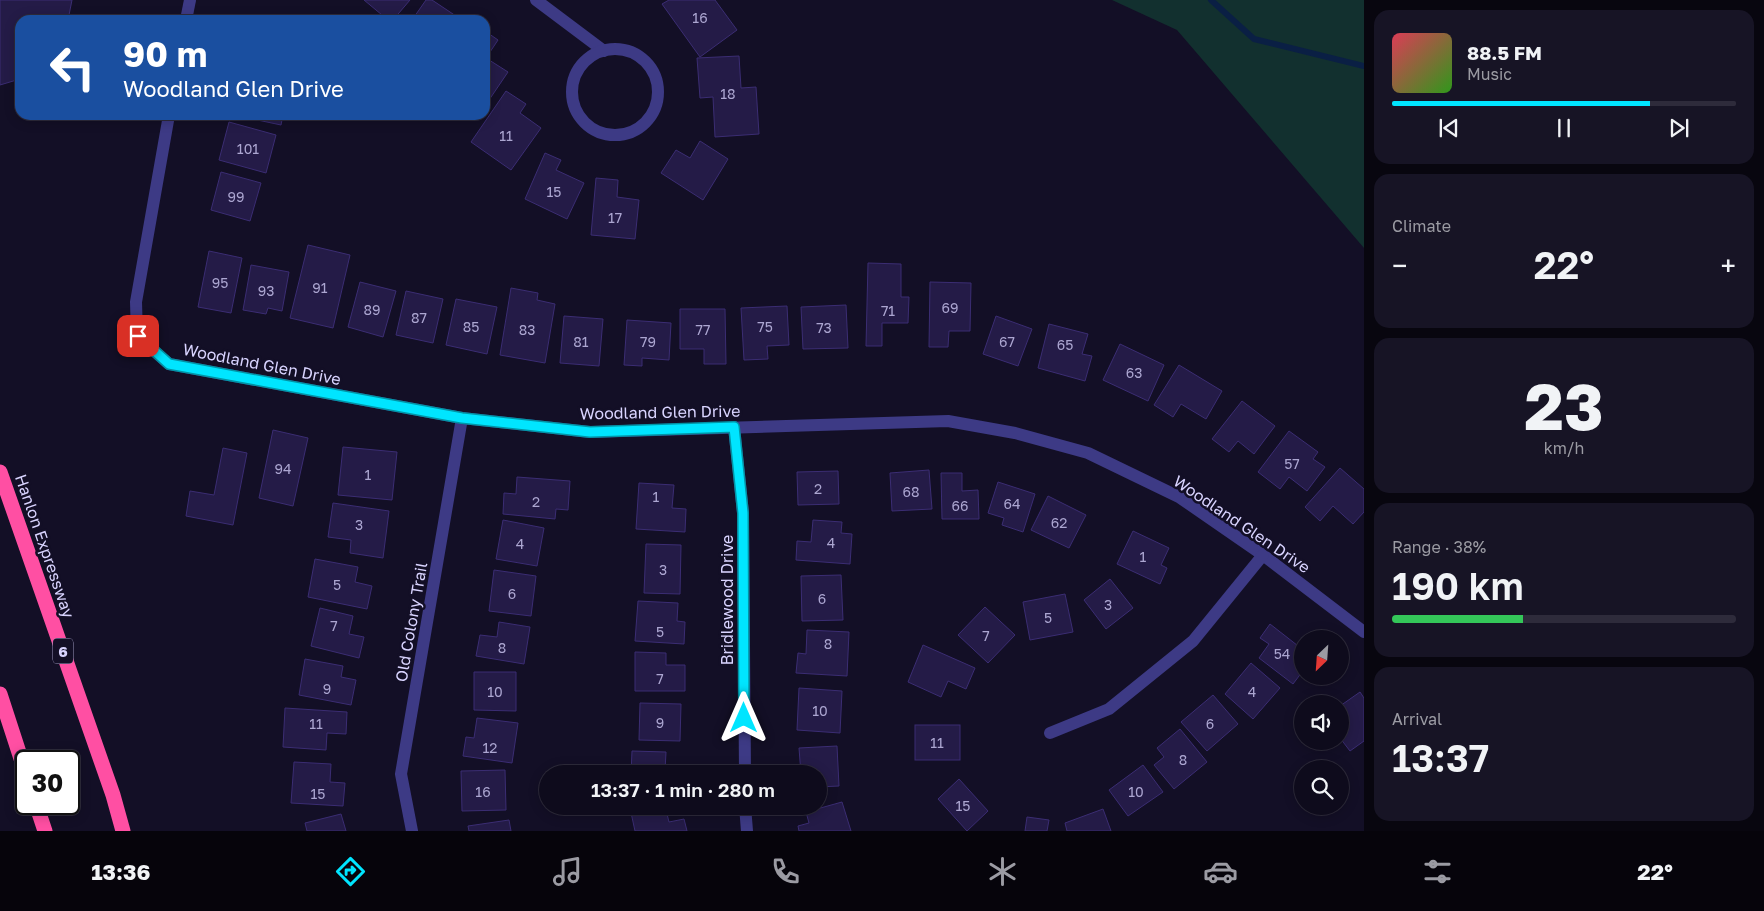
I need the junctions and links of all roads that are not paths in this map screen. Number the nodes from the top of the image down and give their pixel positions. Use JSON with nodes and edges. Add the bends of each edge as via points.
{"nodes":[{"id":1,"x":190,"y":0,"type":"edge"},
{"id":2,"x":536,"y":0,"type":"edge"},
{"id":3,"x":187,"y":15,"type":"edge"},
{"id":4,"x":604,"y":51,"type":"junction"},
{"id":5,"x":169,"y":120,"type":"edge"},
{"id":6,"x":462,"y":418,"type":"junction"},
{"id":7,"x":734,"y":427,"type":"junction"},
{"id":8,"x":0,"y":472,"type":"edge"},
{"id":9,"x":1263,"y":555,"type":"junction"},
{"id":10,"x":1364,"y":632,"type":"edge"},
{"id":11,"x":0,"y":694,"type":"edge"},
{"id":12,"x":1050,"y":732,"type":"dead end"},
{"id":13,"x":18,"y":750,"type":"edge"},
{"id":14,"x":745,"y":765,"type":"edge"},
{"id":15,"x":40,"y":815,"type":"edge"},
{"id":16,"x":745,"y":815,"type":"edge"},
{"id":17,"x":45,"y":831,"type":"edge"},
{"id":18,"x":123,"y":831,"type":"edge"},
{"id":19,"x":412,"y":831,"type":"edge"},
{"id":20,"x":747,"y":831,"type":"edge"}],
"edges":[{"from":1,"to":3,"type":"street"},
{"from":2,"to":4,"type":"street"},
{"from":4,"to":4,"type":"street","via":[[588,58],[578,70],[572,97],[576,111],[591,129],[605,135],[635,132],[656,111],[660,91],[656,76],[636,54],[622,49]]},
{"from":5,"to":6,"type":"street","name":"Woodland Glen Drive","via":[[136,302],[138,336],[169,364]]},
{"from":6,"to":7,"type":"street","name":"Woodland Glen Drive","via":[[590,432]]},
{"from":6,"to":19,"type":"street","name":"Old Colony Trail","via":[[401,774]]},
{"from":7,"to":9,"type":"street","name":"Woodland Glen Drive","via":[[948,421],[1016,433],[1088,453],[1180,497]]},
{"from":7,"to":14,"type":"street","name":"Bridlewood Drive","via":[[743,513]]},
{"from":8,"to":18,"type":"highway","name":"Hanlon Expressway","number":"6"},
{"from":9,"to":10,"type":"street","name":"Woodland Glen Drive"},
{"from":9,"to":12,"type":"street","via":[[1193,641],[1109,709]]},
{"from":11,"to":13,"type":"highway"},
{"from":15,"to":17,"type":"highway"},
{"from":16,"to":20,"type":"street"}]}
